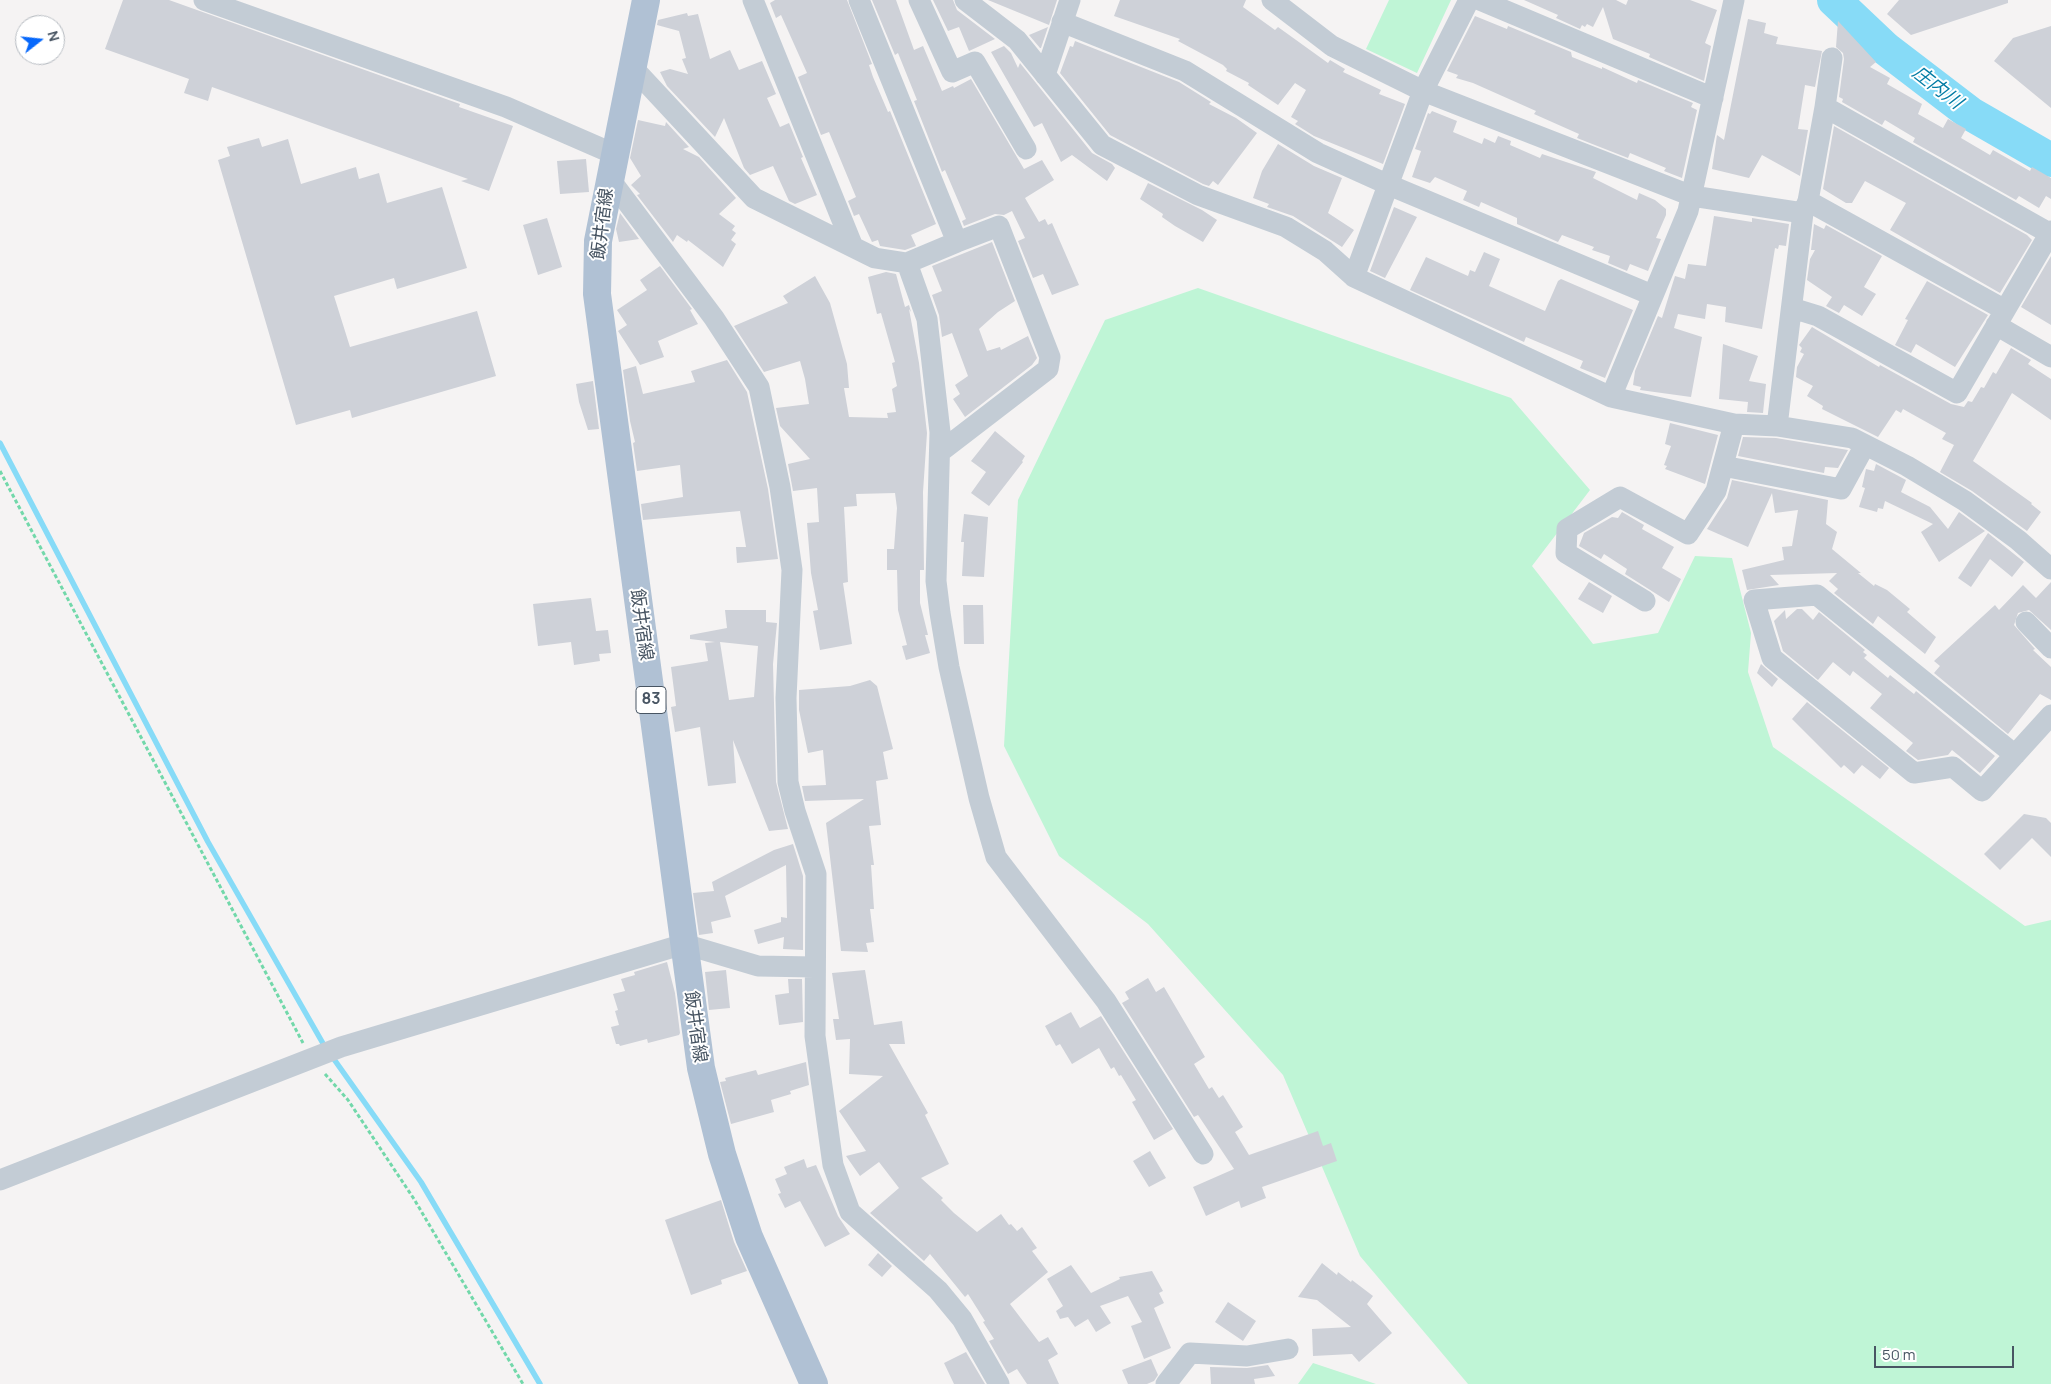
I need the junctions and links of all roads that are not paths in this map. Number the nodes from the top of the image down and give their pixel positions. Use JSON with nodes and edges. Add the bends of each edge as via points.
{"nodes":[{"id":1,"x":204,"y":0,"type":"edge"},
{"id":2,"x":646,"y":0,"type":"edge"},
{"id":3,"x":753,"y":0,"type":"edge"},
{"id":4,"x":859,"y":0,"type":"edge"},
{"id":5,"x":919,"y":0,"type":"edge"},
{"id":6,"x":965,"y":0,"type":"edge"},
{"id":7,"x":1070,"y":0,"type":"edge"},
{"id":8,"x":1272,"y":0,"type":"edge"},
{"id":9,"x":1469,"y":0,"type":"edge"},
{"id":10,"x":1480,"y":0,"type":"edge"},
{"id":11,"x":1734,"y":0,"type":"edge"},
{"id":12,"x":1062,"y":22,"type":"junction"},
{"id":13,"x":1832,"y":58,"type":"dead end"},
{"id":14,"x":634,"y":68,"type":"junction"},
{"id":15,"x":1045,"y":75,"type":"junction"},
{"id":16,"x":1423,"y":91,"type":"junction"},
{"id":17,"x":1713,"y":98,"type":"junction"},
{"id":18,"x":1825,"y":108,"type":"junction"},
{"id":19,"x":1026,"y":149,"type":"dead end"},
{"id":20,"x":612,"y":166,"type":"junction"},
{"id":21,"x":1389,"y":185,"type":"junction"},
{"id":22,"x":1692,"y":196,"type":"junction"},
{"id":23,"x":1806,"y":207,"type":"junction"},
{"id":24,"x":2050,"y":232,"type":"edge"},
{"id":25,"x":957,"y":242,"type":"junction"},
{"id":26,"x":853,"y":247,"type":"junction"},
{"id":27,"x":907,"y":263,"type":"junction"},
{"id":28,"x":1354,"y":277,"type":"junction"},
{"id":29,"x":1652,"y":295,"type":"junction"},
{"id":30,"x":1792,"y":308,"type":"junction"},
{"id":31,"x":2001,"y":318,"type":"junction"},
{"id":32,"x":2051,"y":357,"type":"edge"},
{"id":33,"x":1612,"y":397,"type":"junction"},
{"id":34,"x":1734,"y":424,"type":"junction"},
{"id":35,"x":1777,"y":426,"type":"junction"},
{"id":36,"x":1865,"y":445,"type":"junction"},
{"id":37,"x":940,"y":452,"type":"junction"},
{"id":38,"x":1723,"y":466,"type":"junction"},
{"id":39,"x":2051,"y":569,"type":"edge"},
{"id":40,"x":1645,"y":601,"type":"dead end"},
{"id":41,"x":2026,"y":622,"type":"dead end"},
{"id":42,"x":2051,"y":648,"type":"edge"},
{"id":43,"x":2051,"y":715,"type":"edge"},
{"id":44,"x":2014,"y":755,"type":"junction"},
{"id":45,"x":684,"y":944,"type":"junction"},
{"id":46,"x":814,"y":967,"type":"junction"},
{"id":47,"x":1203,"y":1154,"type":"dead end"},
{"id":48,"x":0,"y":1180,"type":"edge"},
{"id":49,"x":1288,"y":1349,"type":"dead end"},
{"id":50,"x":814,"y":1384,"type":"edge"},
{"id":51,"x":999,"y":1384,"type":"edge"},
{"id":52,"x":1166,"y":1384,"type":"edge"}],
"edges":[{"from":1,"to":20,"type":"street","via":[[506,107]]},
{"from":2,"to":14,"type":"main road","name":"飯井宿線","number":"83"},
{"from":3,"to":26,"type":"street"},
{"from":4,"to":25,"type":"street"},
{"from":5,"to":19,"type":"street","via":[[952,72],[975,62]]},
{"from":6,"to":15,"type":"street","via":[[1017,40]]},
{"from":7,"to":12,"type":"street"},
{"from":8,"to":16,"type":"street","via":[[1332,46]]},
{"from":9,"to":16,"type":"street"},
{"from":10,"to":17,"type":"street"},
{"from":11,"to":17,"type":"street"},
{"from":12,"to":15,"type":"street"},
{"from":12,"to":21,"type":"street","via":[[1185,71],[1318,153]]},
{"from":13,"to":18,"type":"street"},
{"from":14,"to":20,"type":"main road","name":"飯井宿線","number":"83"},
{"from":14,"to":26,"type":"street","via":[[754,198]]},
{"from":15,"to":28,"type":"street","via":[[1102,145],[1198,195],[1286,227],[1325,251]]},
{"from":16,"to":21,"type":"street"},
{"from":16,"to":22,"type":"street"},
{"from":17,"to":22,"type":"street"},
{"from":18,"to":23,"type":"street"},
{"from":18,"to":24,"type":"street"},
{"from":20,"to":45,"type":"main road","name":"飯井宿線","number":"83","via":[[598,241],[597,294]]},
{"from":20,"to":46,"type":"street","via":[[759,387],[780,488],[792,570],[786,698],[788,782],[816,874]]},
{"from":21,"to":28,"type":"street"},
{"from":21,"to":29,"type":"street"},
{"from":22,"to":23,"type":"street"},
{"from":22,"to":29,"type":"street"},
{"from":23,"to":30,"type":"street"},
{"from":23,"to":31,"type":"street"},
{"from":24,"to":31,"type":"street"},
{"from":25,"to":27,"type":"street"},
{"from":25,"to":37,"type":"street","via":[[999,226],[1050,357],[1048,369]]},
{"from":26,"to":27,"type":"street","via":[[875,258]]},
{"from":27,"to":37,"type":"street","via":[[927,319]]},
{"from":28,"to":33,"type":"street"},
{"from":29,"to":33,"type":"street"},
{"from":30,"to":31,"type":"street","via":[[1818,316],[1957,393]]},
{"from":30,"to":35,"type":"street"},
{"from":31,"to":32,"type":"street"},
{"from":33,"to":34,"type":"street"},
{"from":34,"to":35,"type":"street"},
{"from":34,"to":38,"type":"street"},
{"from":35,"to":36,"type":"street","via":[[1852,438]]},
{"from":36,"to":38,"type":"street","via":[[1841,489]]},
{"from":36,"to":39,"type":"street","via":[[1965,501]]},
{"from":37,"to":47,"type":"street","via":[[936,581],[940,613],[979,798],[996,857],[1106,1001]]},
{"from":38,"to":40,"type":"street","via":[[1716,491],[1688,534],[1620,497],[1566,529],[1566,552]]},
{"from":41,"to":42,"type":"street"},
{"from":43,"to":44,"type":"street"},
{"from":44,"to":44,"type":"street","via":[[1982,792],[1954,767],[1920,772],[1907,770],[1772,658],[1754,600],[1817,595]]},
{"from":45,"to":46,"type":"street","via":[[758,966]]},
{"from":45,"to":48,"type":"street","via":[[342,1047]]},
{"from":45,"to":50,"type":"main road","name":"飯井宿線","number":"83","via":[[701,1068],[722,1154],[749,1237]]},
{"from":46,"to":51,"type":"street","via":[[815,1036],[832,1155],[850,1212],[938,1290],[962,1319]]},
{"from":49,"to":52,"type":"street","via":[[1247,1356],[1190,1353]]}]}
